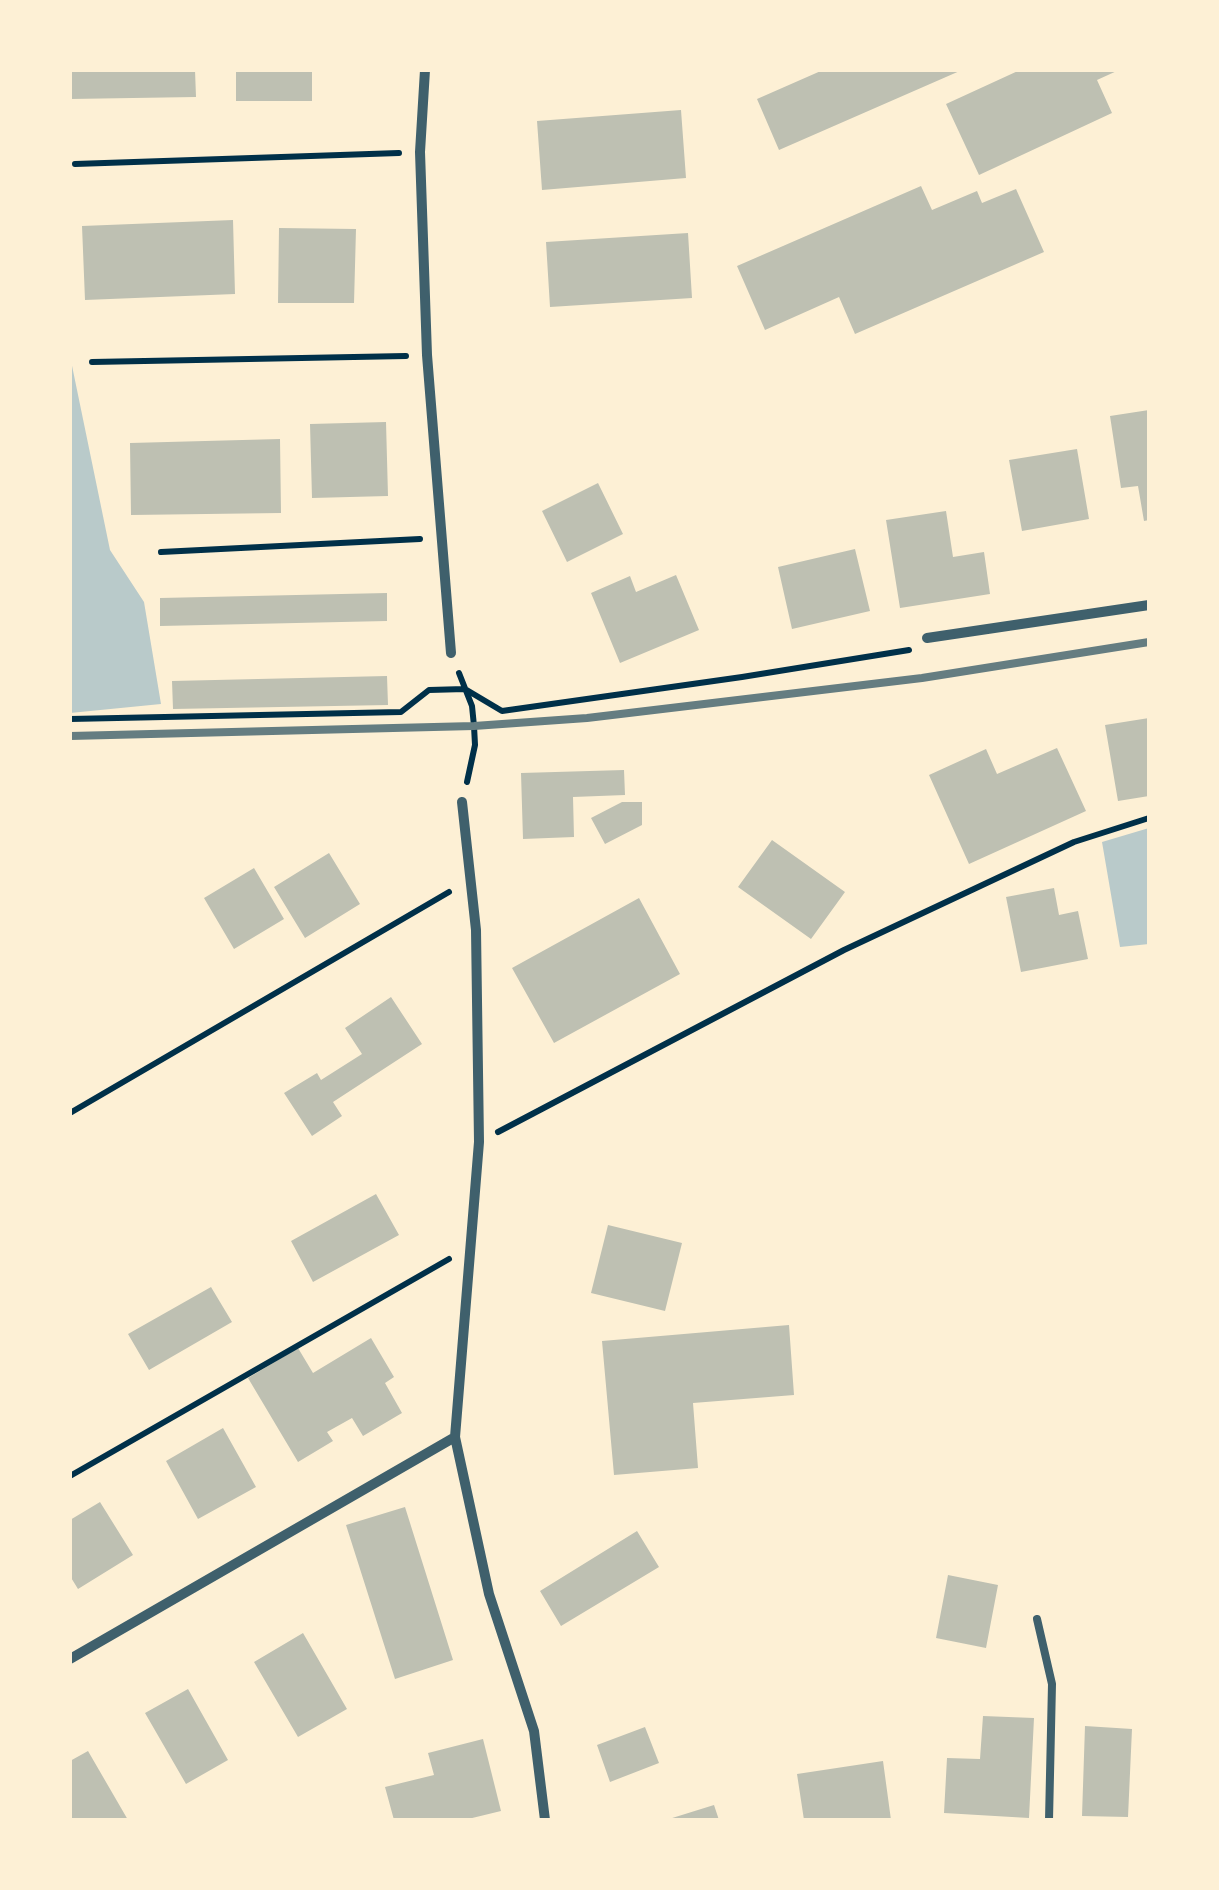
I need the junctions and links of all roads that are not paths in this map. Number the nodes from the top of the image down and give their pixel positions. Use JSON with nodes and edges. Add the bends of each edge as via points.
{"nodes":[{"id":1,"x":424,"y":70,"type":"edge"},
{"id":2,"x":1149,"y":605,"type":"edge"},
{"id":3,"x":927,"y":638,"type":"road end"},
{"id":4,"x":450,"y":654,"type":"road end"},
{"id":5,"x":462,"y":802,"type":"road end"},
{"id":6,"x":456,"y":1437,"type":"junction"},
{"id":7,"x":1037,"y":1619,"type":"dead end"},
{"id":8,"x":70,"y":1659,"type":"edge"},
{"id":9,"x":546,"y":1820,"type":"edge"},
{"id":10,"x":1049,"y":1820,"type":"edge"}],
"edges":[{"from":1,"to":4,"type":"street","via":[[420,152],[428,355]]},
{"from":2,"to":3,"type":"street"},
{"from":5,"to":6,"type":"street","via":[[476,930],[479,1142]]},
{"from":6,"to":8,"type":"street"},
{"from":6,"to":9,"type":"street","via":[[489,1594],[534,1731]]},
{"from":7,"to":10,"type":"lane","via":[[1052,1684]]}]}
